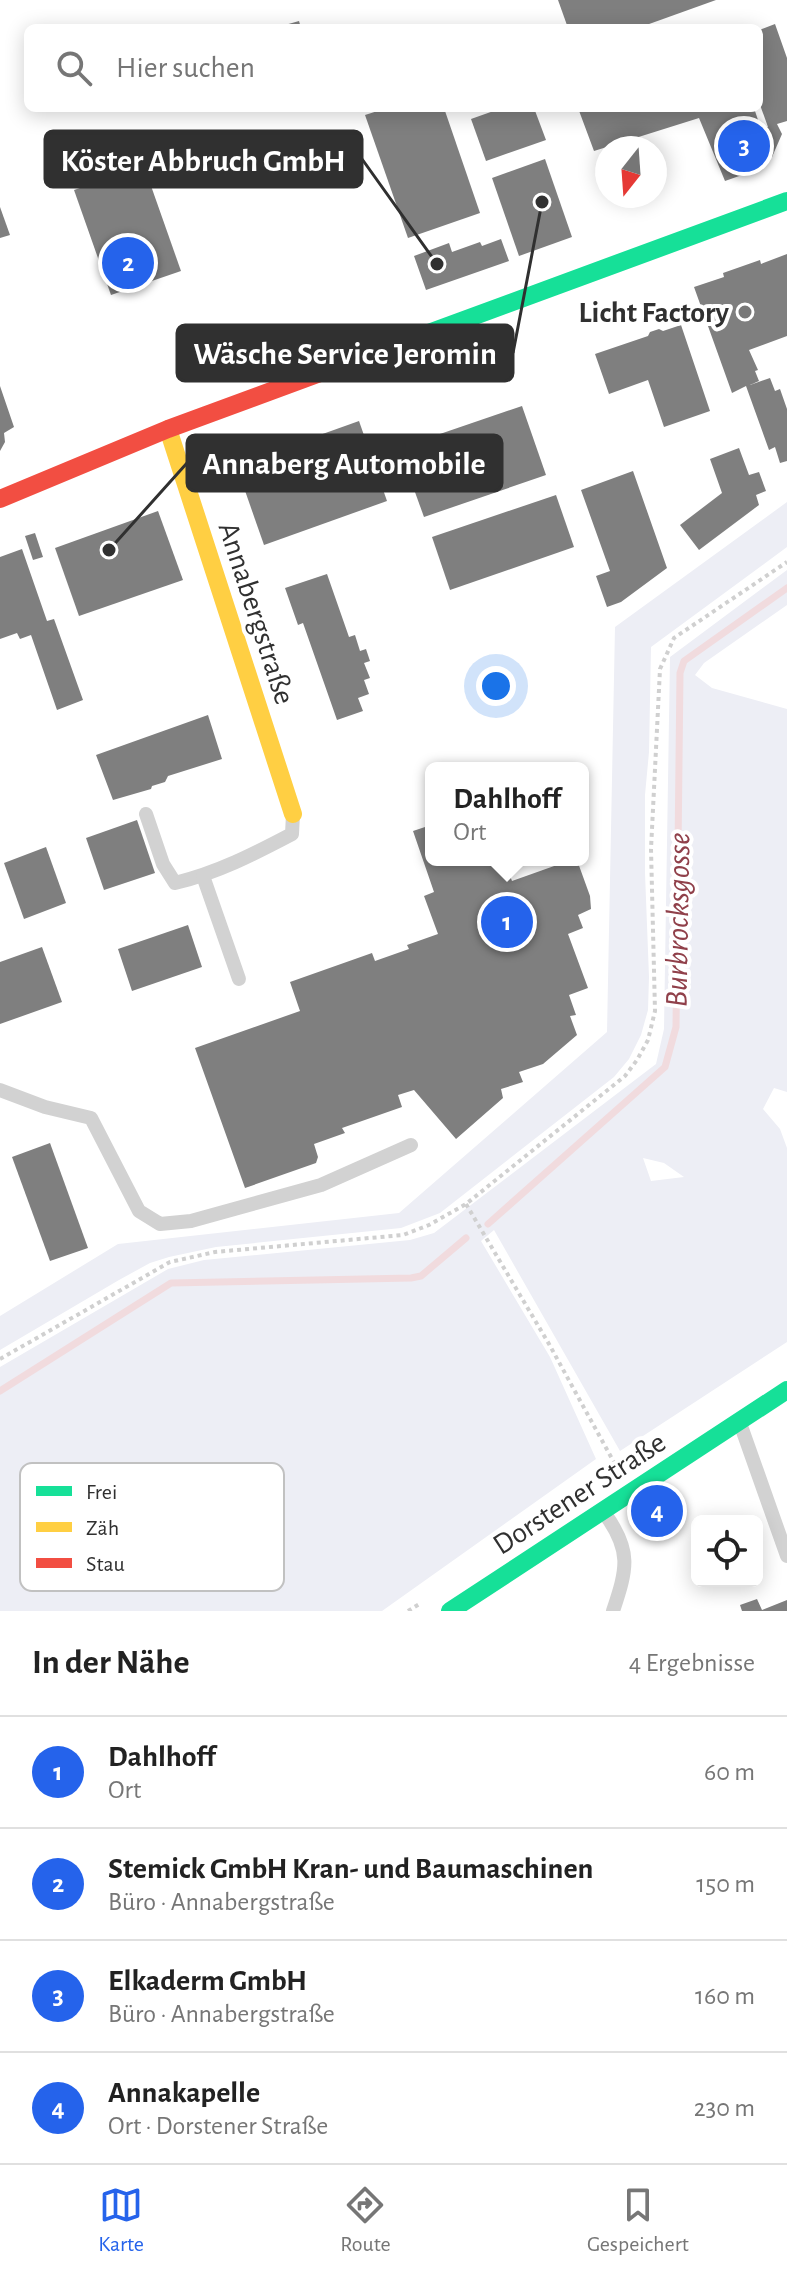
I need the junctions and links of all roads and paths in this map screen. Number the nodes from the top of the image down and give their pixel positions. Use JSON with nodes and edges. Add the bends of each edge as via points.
{"nodes":[{"id":1,"x":787,"y":201,"type":"edge"},
{"id":2,"x":168,"y":429,"type":"junction"},
{"id":3,"x":0,"y":499,"type":"edge"},
{"id":4,"x":787,"y":562,"type":"edge"},
{"id":5,"x":146,"y":814,"type":"dead end"},
{"id":6,"x":293,"y":814,"type":"joint"},
{"id":7,"x":203,"y":876,"type":"junction"},
{"id":8,"x":239,"y":979,"type":"dead end"},
{"id":9,"x":0,"y":1090,"type":"edge"},
{"id":10,"x":411,"y":1145,"type":"dead end"},
{"id":11,"x":466,"y":1204,"type":"junction"},
{"id":12,"x":0,"y":1359,"type":"edge"},
{"id":13,"x":787,"y":1390,"type":"edge"},
{"id":14,"x":740,"y":1421,"type":"junction"},
{"id":15,"x":627,"y":1494,"type":"junction"},
{"id":16,"x":603,"y":1510,"type":"junction"},
{"id":17,"x":787,"y":1556,"type":"edge"},
{"id":18,"x":450,"y":1611,"type":"edge"},
{"id":19,"x":613,"y":1611,"type":"edge"}],
"edges":[{"from":1,"to":2,"type":"street"},
{"from":2,"to":3,"type":"street"},
{"from":2,"to":6,"type":"street","name":"Annabergstraße"},
{"from":4,"to":11,"type":"path","via":[[674,638],[660,669],[651,849],[655,1011],[648,1040],[625,1076]]},
{"from":5,"to":7,"type":"lane","via":[[175,883]]},
{"from":6,"to":7,"type":"lane","via":[[292,834]]},
{"from":7,"to":8,"type":"lane"},
{"from":9,"to":10,"type":"lane","via":[[91,1118],[139,1211],[160,1224],[191,1221],[321,1185]]},
{"from":11,"to":12,"type":"path","via":[[403,1235],[215,1252],[170,1262]]},
{"from":11,"to":15,"type":"path","via":[[549,1344]]},
{"from":13,"to":14,"type":"street","name":"Dorstener Straße"},
{"from":14,"to":15,"type":"street","name":"Dorstener Straße"},
{"from":14,"to":17,"type":"lane"},
{"from":15,"to":16,"type":"street","name":"Dorstener Straße"},
{"from":16,"to":18,"type":"street","name":"Dorstener Straße"},
{"from":16,"to":19,"type":"lane","via":[[618,1532],[625,1561]]}]}
